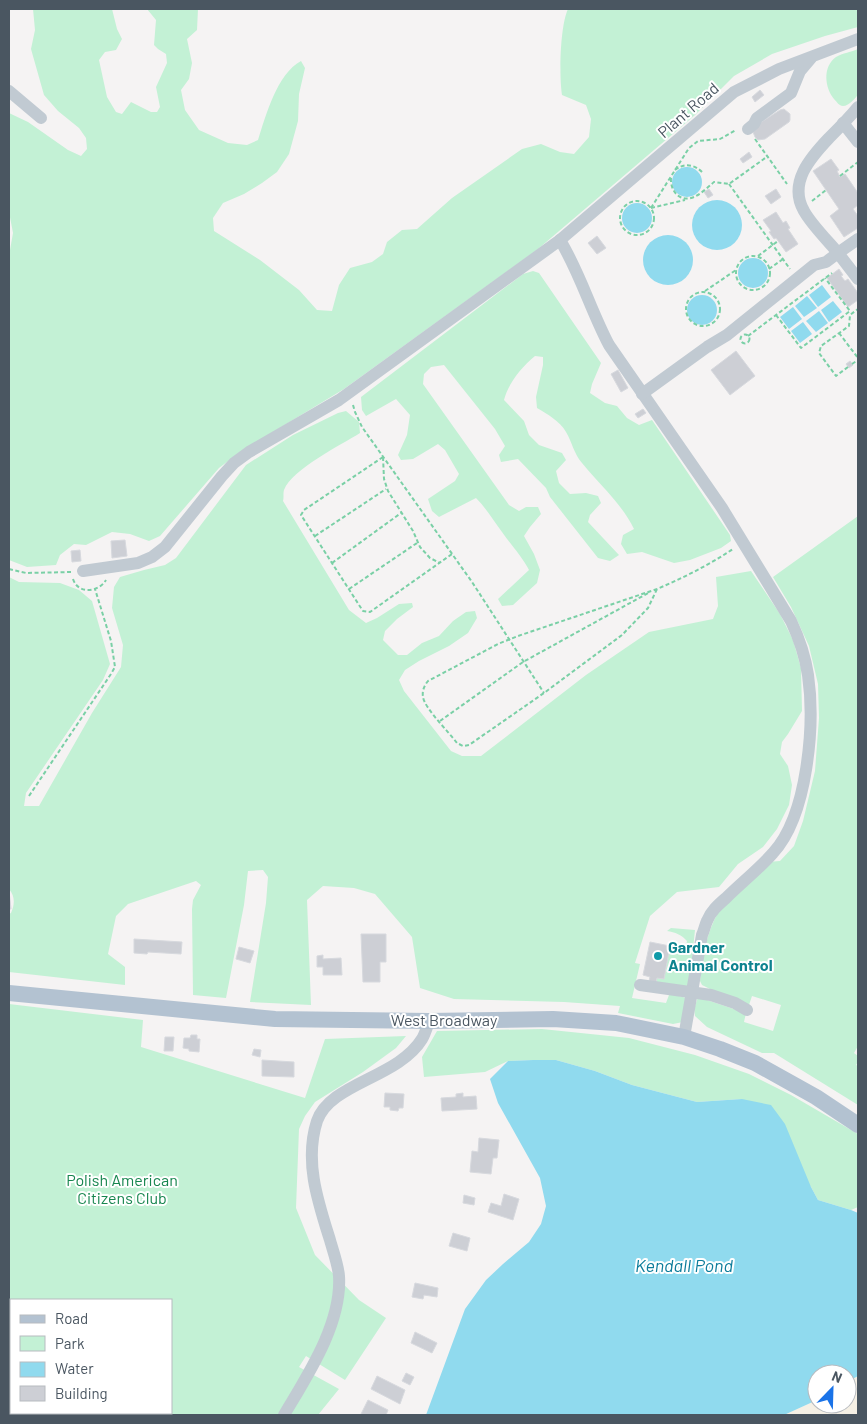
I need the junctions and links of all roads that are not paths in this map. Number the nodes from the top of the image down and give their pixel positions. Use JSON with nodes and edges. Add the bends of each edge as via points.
{"nodes":[{"id":1,"x":858,"y":39,"type":"edge"},
{"id":2,"x":811,"y":57,"type":"junction"},
{"id":3,"x":9,"y":91,"type":"edge"},
{"id":4,"x":858,"y":107,"type":"edge"},
{"id":5,"x":41,"y":118,"type":"dead end"},
{"id":6,"x":843,"y":123,"type":"junction"},
{"id":7,"x":748,"y":129,"type":"road end"},
{"id":8,"x":858,"y":142,"type":"edge"},
{"id":9,"x":858,"y":239,"type":"edge"},
{"id":10,"x":560,"y":240,"type":"junction"},
{"id":11,"x":838,"y":253,"type":"junction"},
{"id":12,"x":858,"y":278,"type":"edge"},
{"id":13,"x":642,"y":394,"type":"junction"},
{"id":14,"x":83,"y":571,"type":"road end"},
{"id":15,"x":640,"y":985,"type":"dead end"},
{"id":16,"x":9,"y":993,"type":"edge"},
{"id":17,"x":692,"y":993,"type":"junction"},
{"id":18,"x":748,"y":1010,"type":"dead end"},
{"id":19,"x":429,"y":1021,"type":"junction"},
{"id":20,"x":684,"y":1037,"type":"junction"},
{"id":21,"x":858,"y":1125,"type":"edge"},
{"id":22,"x":284,"y":1415,"type":"edge"}],
"edges":[{"from":1,"to":2,"type":"street","name":"Plant Road"},
{"from":2,"to":7,"type":"street","via":[[790,93]]},
{"from":2,"to":10,"type":"street","name":"Plant Road","via":[[734,92]]},
{"from":3,"to":5,"type":"street"},
{"from":4,"to":6,"type":"street"},
{"from":6,"to":8,"type":"street"},
{"from":6,"to":11,"type":"street","via":[[812,156],[801,175],[799,187],[804,213]]},
{"from":9,"to":11,"type":"street"},
{"from":10,"to":13,"type":"street","via":[[609,346]]},
{"from":10,"to":14,"type":"street","name":"Plant Road","via":[[348,394],[234,463],[165,547],[138,563]]},
{"from":11,"to":12,"type":"street"},
{"from":11,"to":13,"type":"street","via":[[826,262],[810,267],[727,335]]},
{"from":13,"to":17,"type":"street","via":[[722,508],[791,620],[799,637],[808,674],[810,720],[806,769],[802,795],[791,826],[773,853],[714,909],[706,921]]},
{"from":15,"to":17,"type":"street"},
{"from":16,"to":19,"type":"main road","name":"West Broadway","via":[[275,1019]]},
{"from":17,"to":18,"type":"street","via":[[720,997]]},
{"from":17,"to":20,"type":"street"},
{"from":19,"to":20,"type":"main road","name":"West Broadway","via":[[553,1019],[616,1023]]},
{"from":19,"to":22,"type":"street","via":[[423,1038],[406,1057],[340,1094],[326,1105],[319,1117],[313,1140],[313,1172],[339,1275],[339,1292],[326,1337]]},
{"from":20,"to":21,"type":"main road","name":"West Broadway","via":[[755,1063]]}]}
